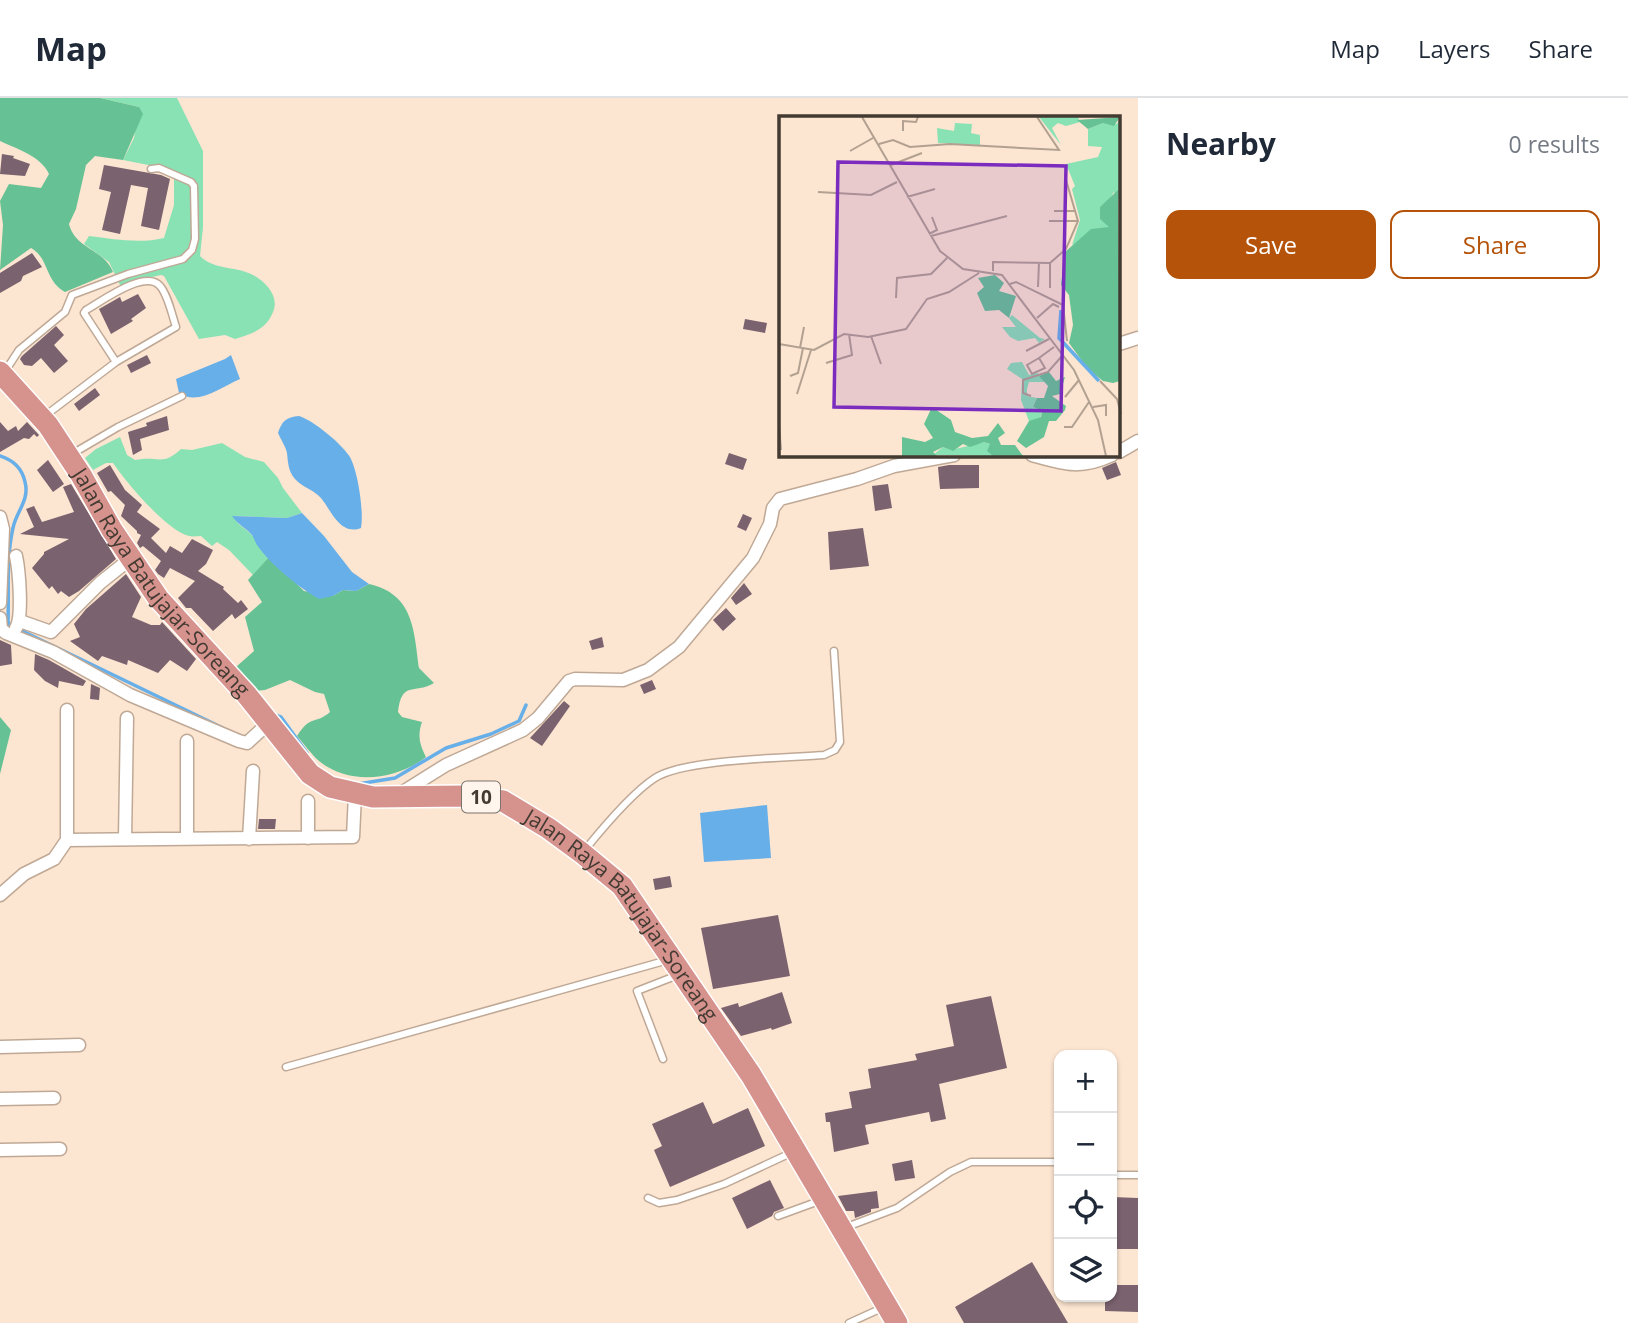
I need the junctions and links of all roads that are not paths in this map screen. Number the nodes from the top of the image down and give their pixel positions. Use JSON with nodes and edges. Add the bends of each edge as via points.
{"nodes":[{"id":1,"x":151,"y":169,"type":"dead end"},
{"id":2,"x":1138,"y":338,"type":"edge"},
{"id":3,"x":1120,"y":344,"type":"edge"},
{"id":4,"x":116,"y":362,"type":"junction"},
{"id":5,"x":1,"y":374,"type":"edge"},
{"id":6,"x":182,"y":396,"type":"dead end"},
{"id":7,"x":42,"y":418,"type":"junction"},
{"id":8,"x":1138,"y":441,"type":"edge"},
{"id":9,"x":1120,"y":451,"type":"edge"},
{"id":10,"x":69,"y":456,"type":"junction"},
{"id":11,"x":944,"y":457,"type":"edge"},
{"id":12,"x":1046,"y":457,"type":"edge"},
{"id":13,"x":1108,"y":457,"type":"edge"},
{"id":14,"x":1067,"y":460,"type":"edge"},
{"id":15,"x":0,"y":517,"type":"edge"},
{"id":16,"x":16,"y":556,"type":"dead end"},
{"id":17,"x":130,"y":559,"type":"junction"},
{"id":18,"x":0,"y":603,"type":"edge"},
{"id":19,"x":11,"y":626,"type":"edge"},
{"id":20,"x":834,"y":651,"type":"dead end"},
{"id":21,"x":67,"y":710,"type":"dead end"},
{"id":22,"x":127,"y":718,"type":"dead end"},
{"id":23,"x":271,"y":727,"type":"junction"},
{"id":24,"x":187,"y":741,"type":"dead end"},
{"id":25,"x":253,"y":771,"type":"dead end"},
{"id":26,"x":355,"y":794,"type":"junction"},
{"id":27,"x":396,"y":796,"type":"junction"},
{"id":28,"x":308,"y":800,"type":"dead end"},
{"id":29,"x":187,"y":838,"type":"junction"},
{"id":30,"x":308,"y":838,"type":"junction"},
{"id":31,"x":125,"y":839,"type":"junction"},
{"id":32,"x":248,"y":839,"type":"junction"},
{"id":33,"x":67,"y":840,"type":"junction"},
{"id":34,"x":582,"y":853,"type":"junction"},
{"id":35,"x":0,"y":895,"type":"edge"},
{"id":36,"x":678,"y":965,"type":"junction"},
{"id":37,"x":79,"y":1045,"type":"dead end"},
{"id":38,"x":0,"y":1047,"type":"edge"},
{"id":39,"x":663,"y":1059,"type":"dead end"},
{"id":40,"x":286,"y":1067,"type":"dead end"},
{"id":41,"x":54,"y":1098,"type":"dead end"},
{"id":42,"x":0,"y":1099,"type":"edge"},
{"id":43,"x":60,"y":1149,"type":"dead end"},
{"id":44,"x":0,"y":1150,"type":"edge"},
{"id":45,"x":795,"y":1151,"type":"junction"},
{"id":46,"x":1054,"y":1162,"type":"edge"},
{"id":47,"x":1117,"y":1175,"type":"edge"},
{"id":48,"x":1138,"y":1175,"type":"edge"},
{"id":49,"x":648,"y":1198,"type":"dead end"},
{"id":50,"x":823,"y":1200,"type":"junction"},
{"id":51,"x":778,"y":1216,"type":"dead end"},
{"id":52,"x":840,"y":1229,"type":"junction"},
{"id":53,"x":892,"y":1314,"type":"edge"},
{"id":54,"x":849,"y":1323,"type":"edge"}],
"edges":[{"from":1,"to":5,"type":"lane","via":[[159,168],[194,186],[192,250],[183,259],[72,295],[65,312],[19,350]]},
{"from":2,"to":3,"type":"street"},
{"from":4,"to":4,"type":"lane","via":[[84,313],[138,281],[152,280],[161,286],[176,327]]},
{"from":4,"to":7,"type":"lane"},
{"from":5,"to":7,"type":"highway","name":"Jalan Raya Batujajar-Soreang","number":"10"},
{"from":6,"to":10,"type":"lane"},
{"from":7,"to":10,"type":"highway","name":"Jalan Raya Batujajar-Soreang","number":"10"},
{"from":8,"to":9,"type":"street"},
{"from":10,"to":17,"type":"highway","name":"Jalan Raya Batujajar-Soreang","number":"10"},
{"from":11,"to":27,"type":"street","via":[[779,499],[753,558],[679,647],[648,670],[623,680],[569,681],[523,730],[446,765]]},
{"from":12,"to":14,"type":"street"},
{"from":13,"to":14,"type":"street","via":[[1093,464]]},
{"from":15,"to":18,"type":"street"},
{"from":16,"to":19,"type":"street","via":[[20,578]]},
{"from":17,"to":19,"type":"street","via":[[51,632]]},
{"from":17,"to":23,"type":"highway","name":"Jalan Raya Batujajar-Soreang","number":"10","via":[[158,598]]},
{"from":19,"to":23,"type":"street","via":[[131,695],[239,741],[247,743]]},
{"from":20,"to":34,"type":"lane","via":[[840,742],[835,750],[824,755],[666,772],[653,779]]},
{"from":21,"to":33,"type":"street"},
{"from":22,"to":31,"type":"street"},
{"from":23,"to":26,"type":"highway","name":"Jalan Raya Batujajar-Soreang","number":"10","via":[[310,774],[330,787]]},
{"from":24,"to":29,"type":"street"},
{"from":25,"to":32,"type":"street"},
{"from":26,"to":27,"type":"highway","name":"Jalan Raya Batujajar-Soreang","number":"10"},
{"from":26,"to":30,"type":"street","via":[[353,838]]},
{"from":27,"to":34,"type":"highway","name":"Jalan Raya Batujajar-Soreang","number":"10","via":[[503,801]]},
{"from":28,"to":30,"type":"street"},
{"from":29,"to":31,"type":"street"},
{"from":29,"to":32,"type":"street"},
{"from":30,"to":32,"type":"street"},
{"from":31,"to":33,"type":"street"},
{"from":33,"to":35,"type":"street","via":[[54,859],[24,874]]},
{"from":34,"to":36,"type":"highway","name":"Jalan Raya Batujajar-Soreang","number":"10","via":[[622,886]]},
{"from":36,"to":39,"type":"lane","via":[[637,991]]},
{"from":36,"to":40,"type":"lane"},
{"from":36,"to":45,"type":"highway","name":"Jalan Raya Batujajar-Soreang","number":"10"},
{"from":37,"to":38,"type":"street"},
{"from":41,"to":42,"type":"street"},
{"from":43,"to":44,"type":"street"},
{"from":45,"to":49,"type":"lane","via":[[677,1200],[659,1203]]},
{"from":45,"to":50,"type":"highway","name":"Jalan Raya Batujajar-Soreang","number":"10"},
{"from":46,"to":52,"type":"lane","via":[[971,1162],[897,1208]]},
{"from":47,"to":48,"type":"lane"},
{"from":50,"to":51,"type":"lane"},
{"from":50,"to":52,"type":"highway","name":"Jalan Raya Batujajar-Soreang","number":"10"},
{"from":52,"to":53,"type":"highway","name":"Jalan Raya Batujajar-Soreang","number":"10"},
{"from":53,"to":54,"type":"lane"}]}
